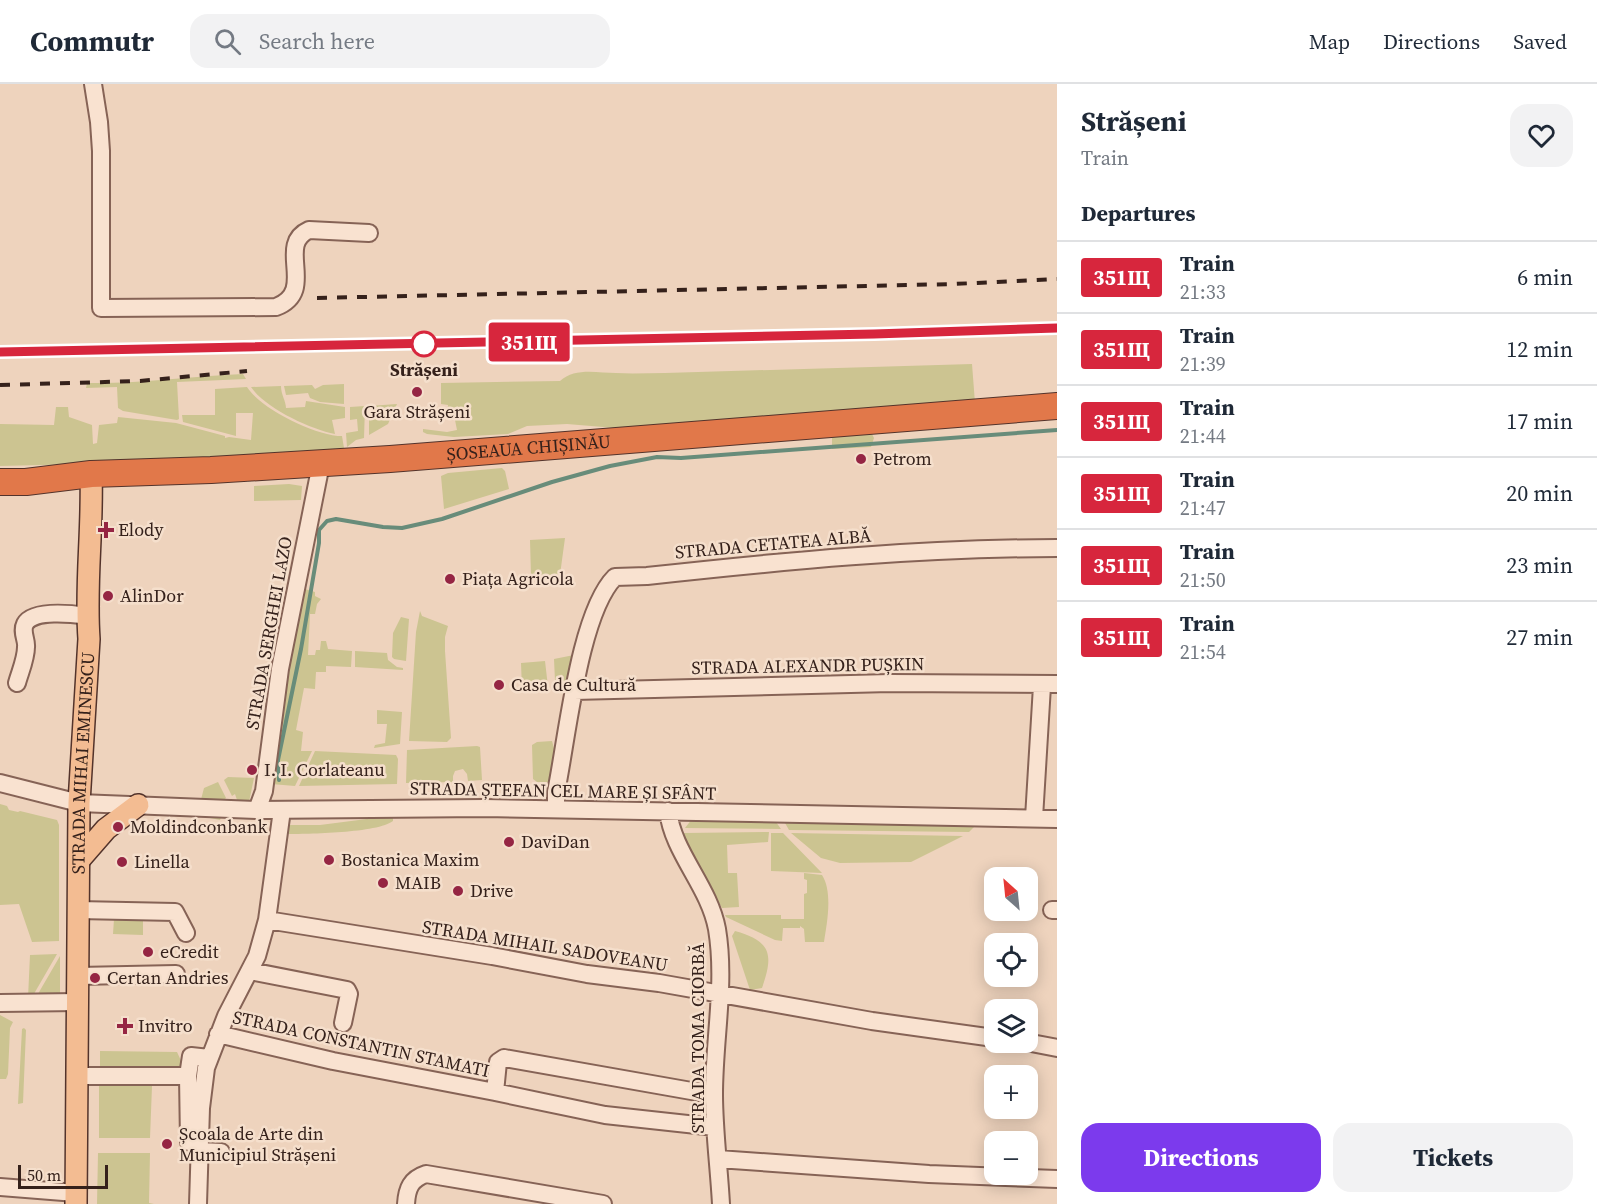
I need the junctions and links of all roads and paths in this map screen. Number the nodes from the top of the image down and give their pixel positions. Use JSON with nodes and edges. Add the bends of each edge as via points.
{"nodes":[{"id":1,"x":93,"y":84,"type":"edge"},
{"id":2,"x":369,"y":234,"type":"dead end"},
{"id":3,"x":1057,"y":406,"type":"edge"},
{"id":4,"x":321,"y":464,"type":"junction"},
{"id":5,"x":0,"y":472,"type":"edge"},
{"id":6,"x":88,"y":475,"type":"junction"},
{"id":7,"x":0,"y":482,"type":"edge"},
{"id":8,"x":1057,"y":548,"type":"edge"},
{"id":9,"x":87,"y":616,"type":"junction"},
{"id":10,"x":17,"y":683,"type":"dead end"},
{"id":11,"x":1050,"y":685,"type":"edge"},
{"id":12,"x":574,"y":691,"type":"junction"},
{"id":13,"x":0,"y":783,"type":"edge"},
{"id":14,"x":79,"y":803,"type":"junction"},
{"id":15,"x":138,"y":805,"type":"junction"},
{"id":16,"x":556,"y":809,"type":"junction"},
{"id":17,"x":257,"y":810,"type":"junction"},
{"id":18,"x":282,"y":810,"type":"junction"},
{"id":19,"x":668,"y":811,"type":"junction"},
{"id":20,"x":1034,"y":818,"type":"junction"},
{"id":21,"x":1057,"y":819,"type":"edge"},
{"id":22,"x":79,"y":860,"type":"junction"},
{"id":23,"x":78,"y":910,"type":"junction"},
{"id":24,"x":267,"y":920,"type":"junction"},
{"id":25,"x":186,"y":933,"type":"dead end"},
{"id":26,"x":250,"y":971,"type":"junction"},
{"id":27,"x":176,"y":974,"type":"dead end"},
{"id":28,"x":78,"y":976,"type":"junction"},
{"id":29,"x":720,"y":995,"type":"junction"},
{"id":30,"x":78,"y":1002,"type":"junction"},
{"id":31,"x":0,"y":1003,"type":"edge"},
{"id":32,"x":344,"y":1023,"type":"dead end"},
{"id":33,"x":218,"y":1034,"type":"junction"},
{"id":34,"x":984,"y":1037,"type":"edge"},
{"id":35,"x":1038,"y":1044,"type":"edge"},
{"id":36,"x":1057,"y":1048,"type":"edge"},
{"id":37,"x":209,"y":1058,"type":"junction"},
{"id":38,"x":77,"y":1076,"type":"junction"},
{"id":39,"x":188,"y":1076,"type":"junction"},
{"id":40,"x":495,"y":1092,"type":"junction"},
{"id":41,"x":714,"y":1095,"type":"junction"},
{"id":42,"x":716,"y":1127,"type":"junction"},
{"id":43,"x":200,"y":1151,"type":"junction"},
{"id":44,"x":221,"y":1152,"type":"dead end"},
{"id":45,"x":718,"y":1159,"type":"junction"},
{"id":46,"x":1057,"y":1179,"type":"edge"},
{"id":47,"x":0,"y":1187,"type":"edge"},
{"id":48,"x":199,"y":1187,"type":"junction"},
{"id":49,"x":76,"y":1198,"type":"edge"},
{"id":50,"x":198,"y":1204,"type":"edge"},
{"id":51,"x":406,"y":1204,"type":"edge"},
{"id":52,"x":603,"y":1204,"type":"edge"},
{"id":53,"x":721,"y":1204,"type":"edge"}],
"edges":[{"from":1,"to":2,"type":"street","via":[[100,151],[101,308],[276,306],[285,303],[296,290],[295,246],[302,233],[309,230]]},
{"from":3,"to":4,"type":"highway","name":"ȘOSEAUA CHIȘINĂU"},
{"from":4,"to":6,"type":"highway","name":"ȘOSEAUA CHIȘINĂU"},
{"from":4,"to":17,"type":"street","name":"STRADA SERGHEI LAZO","via":[[280,669],[264,791]]},
{"from":5,"to":6,"type":"highway"},
{"from":6,"to":7,"type":"highway","name":"ȘOSEAUA CHIȘINĂU"},
{"from":6,"to":9,"type":"main road","name":"STRADA MIHAI EMINESCU","via":[[92,513]]},
{"from":8,"to":12,"type":"street","name":"STRADA CETATEA ALBĂ","via":[[897,552],[615,577],[588,627]]},
{"from":9,"to":10,"type":"street","via":[[62,613],[30,619],[25,624],[26,648]]},
{"from":9,"to":14,"type":"main road","name":"STRADA MIHAI EMINESCU"},
{"from":11,"to":12,"type":"street","name":"STRADA ALEXANDR PUȘKIN","via":[[890,683]]},
{"from":11,"to":20,"type":"street"},
{"from":12,"to":16,"type":"street"},
{"from":13,"to":14,"type":"street","name":"STRADA ȘTEFAN CEL MARE ȘI SFÂNT"},
{"from":14,"to":15,"type":"street","name":"STRADA ȘTEFAN CEL MARE ȘI SFÂNT"},
{"from":14,"to":22,"type":"main road","name":"STRADA MIHAI EMINESCU"},
{"from":15,"to":17,"type":"street","name":"STRADA ȘTEFAN CEL MARE ȘI SFÂNT"},
{"from":15,"to":22,"type":"main road","via":[[106,829]]},
{"from":16,"to":18,"type":"street","name":"STRADA ȘTEFAN CEL MARE ȘI SFÂNT"},
{"from":16,"to":19,"type":"street","name":"STRADA ȘTEFAN CEL MARE ȘI SFÂNT"},
{"from":17,"to":18,"type":"street","name":"STRADA ȘTEFAN CEL MARE ȘI SFÂNT"},
{"from":18,"to":24,"type":"street"},
{"from":19,"to":20,"type":"street","name":"STRADA ȘTEFAN CEL MARE ȘI SFÂNT"},
{"from":19,"to":29,"type":"street","name":"STRADA TOMA CIORBĂ","via":[[672,830],[709,902],[716,925]]},
{"from":20,"to":21,"type":"street","name":"STRADA ȘTEFAN CEL MARE ȘI SFÂNT"},
{"from":22,"to":23,"type":"main road","name":"STRADA MIHAI EMINESCU"},
{"from":23,"to":25,"type":"street","via":[[175,912]]},
{"from":23,"to":28,"type":"main road","name":"STRADA MIHAI EMINESCU"},
{"from":24,"to":26,"type":"street"},
{"from":24,"to":29,"type":"street","name":"STRADA MIHAIL SADOVEANU"},
{"from":26,"to":32,"type":"street","via":[[346,990],[349,994]]},
{"from":26,"to":33,"type":"street"},
{"from":27,"to":28,"type":"street"},
{"from":28,"to":30,"type":"main road","name":"STRADA MIHAI EMINESCU"},
{"from":29,"to":34,"type":"street","name":"STRADA MIHAIL SADOVEANU"},
{"from":29,"to":41,"type":"street","name":"STRADA TOMA CIORBĂ"},
{"from":30,"to":31,"type":"street"},
{"from":30,"to":38,"type":"main road","name":"STRADA MIHAI EMINESCU"},
{"from":33,"to":37,"type":"street"},
{"from":33,"to":40,"type":"street","name":"STRADA CONSTANTIN STAMATI"},
{"from":35,"to":36,"type":"street"},
{"from":37,"to":39,"type":"street","via":[[190,1056]]},
{"from":37,"to":43,"type":"street","via":[[201,1108]]},
{"from":38,"to":39,"type":"street"},
{"from":38,"to":49,"type":"main road","name":"STRADA MIHAI EMINESCU"},
{"from":39,"to":48,"type":"street","via":[[188,1187]]},
{"from":40,"to":41,"type":"street","name":"STRADA CONSTANTIN STAMATI","via":[[498,1062],[504,1058]]},
{"from":40,"to":42,"type":"street","name":"STRADA CONSTANTIN STAMATI","via":[[605,1114]]},
{"from":41,"to":42,"type":"street","name":"STRADA TOMA CIORBĂ"},
{"from":42,"to":45,"type":"street","name":"STRADA TOMA CIORBĂ"},
{"from":43,"to":44,"type":"street"},
{"from":43,"to":48,"type":"street"},
{"from":45,"to":46,"type":"street"},
{"from":45,"to":53,"type":"street","name":"STRADA TOMA CIORBĂ"},
{"from":47,"to":49,"type":"street"},
{"from":48,"to":50,"type":"street"},
{"from":51,"to":52,"type":"street","via":[[410,1184],[426,1174]]}]}
